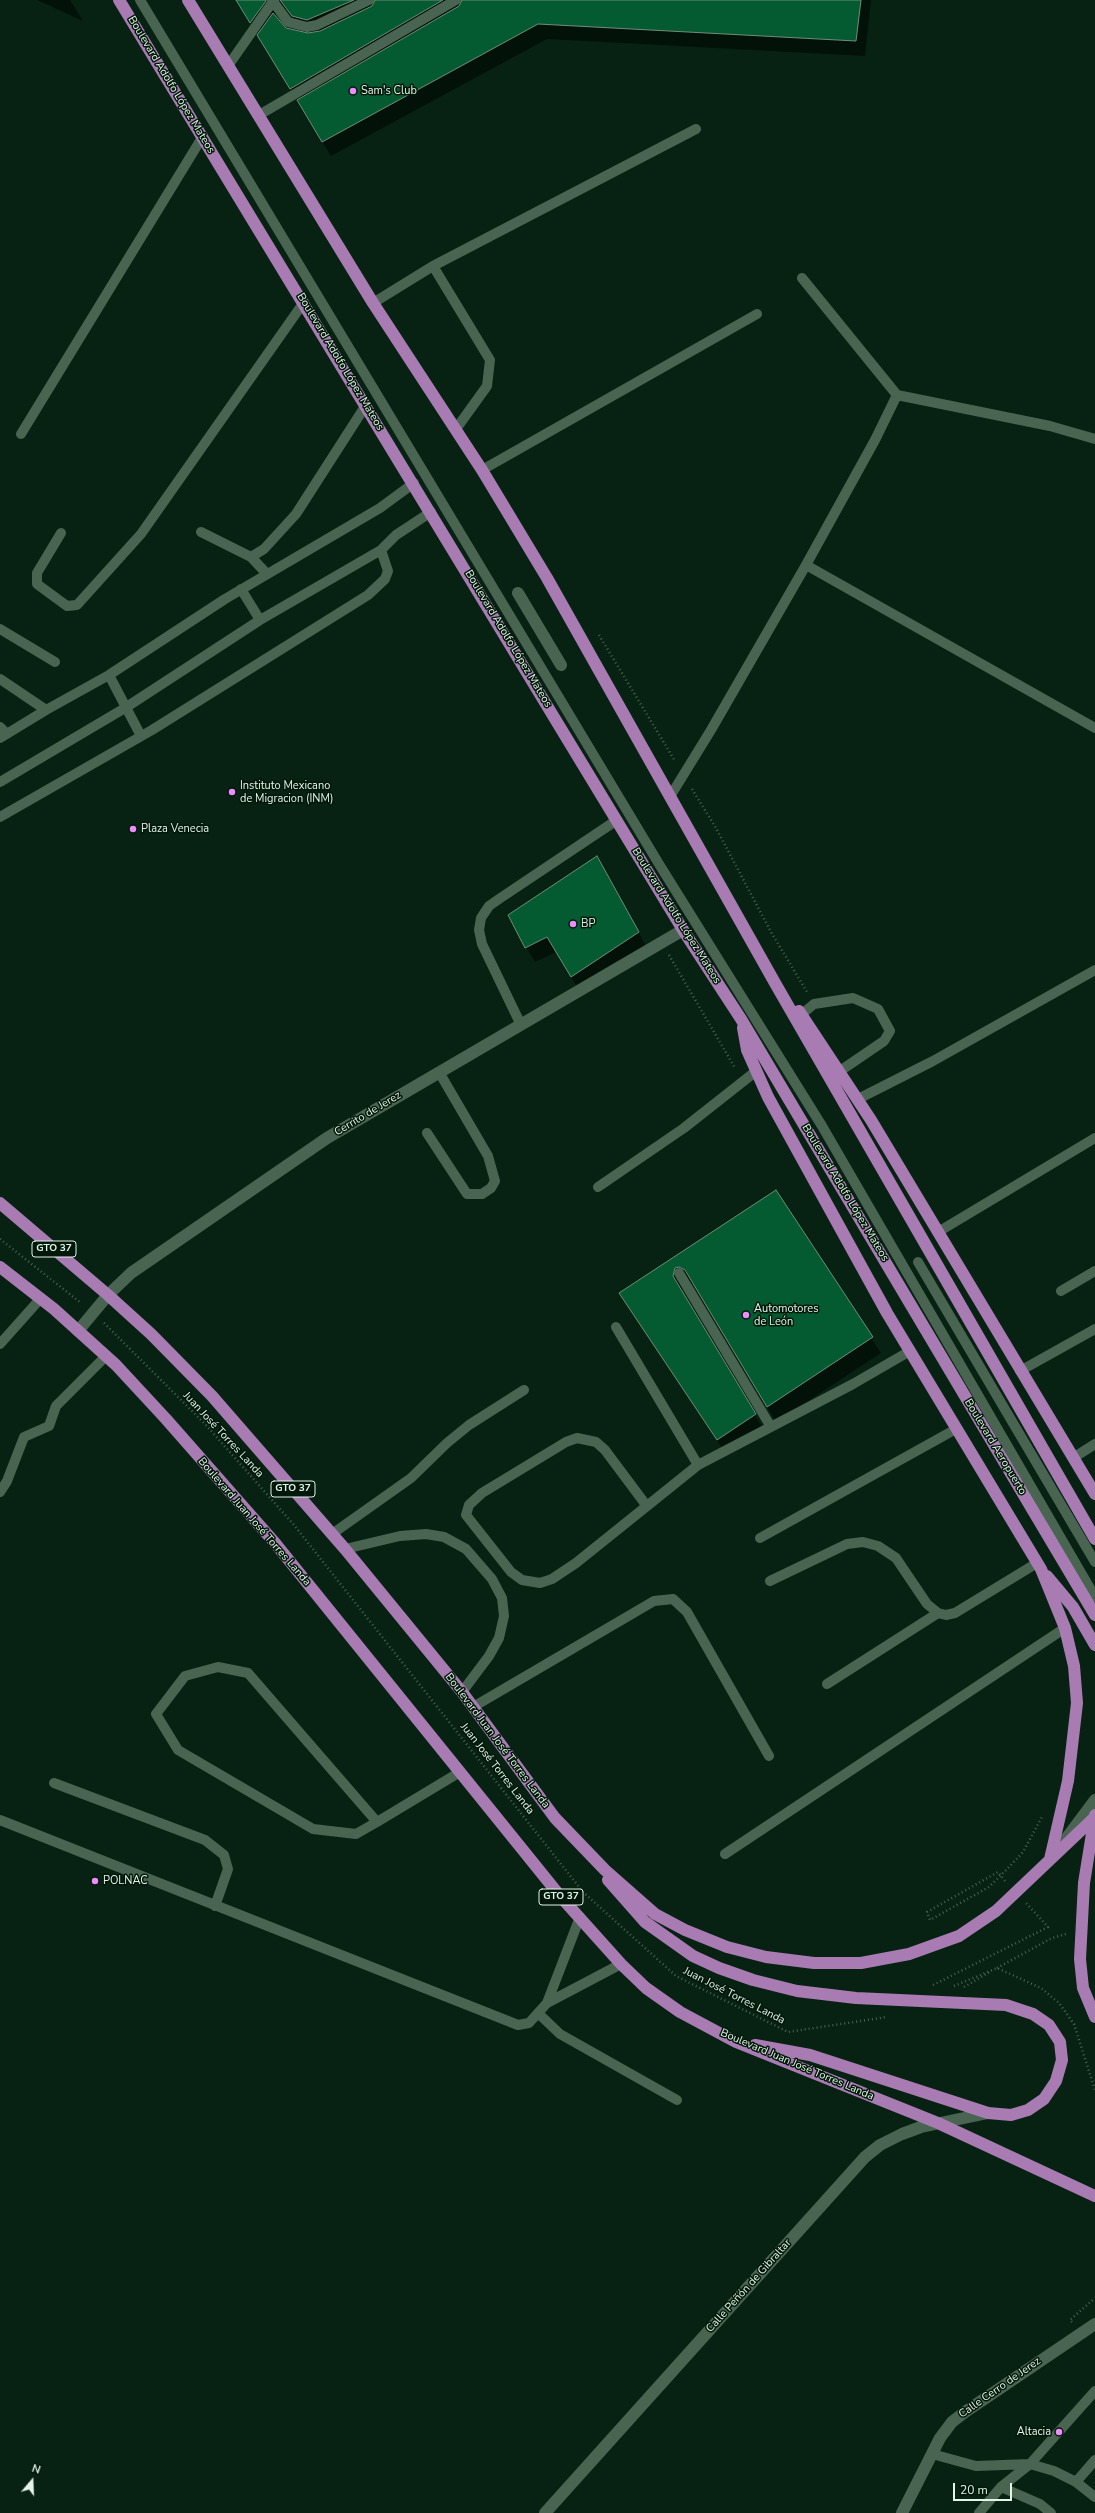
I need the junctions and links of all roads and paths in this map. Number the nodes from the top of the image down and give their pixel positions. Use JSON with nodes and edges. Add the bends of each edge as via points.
{"nodes":[{"id":1,"x":120,"y":0,"type":"edge"},
{"id":2,"x":140,"y":0,"type":"edge"},
{"id":3,"x":188,"y":0,"type":"edge"},
{"id":4,"x":273,"y":0,"type":"edge"},
{"id":5,"x":369,"y":0,"type":"edge"},
{"id":6,"x":456,"y":0,"type":"edge"},
{"id":7,"x":228,"y":66,"type":"junction"},
{"id":8,"x":259,"y":115,"type":"junction"},
{"id":9,"x":696,"y":129,"type":"dead end"},
{"id":10,"x":202,"y":136,"type":"junction"},
{"id":11,"x":433,"y":266,"type":"junction"},
{"id":12,"x":802,"y":278,"type":"dead end"},
{"id":13,"x":304,"y":302,"type":"junction"},
{"id":14,"x":373,"y":303,"type":"junction"},
{"id":15,"x":757,"y":314,"type":"dead end"},
{"id":16,"x":897,"y":395,"type":"junction"},
{"id":17,"x":366,"y":406,"type":"junction"},
{"id":18,"x":456,"y":429,"type":"junction"},
{"id":19,"x":21,"y":434,"type":"dead end"},
{"id":20,"x":1095,"y":439,"type":"edge"},
{"id":21,"x":482,"y":470,"type":"junction"},
{"id":22,"x":414,"y":484,"type":"junction"},
{"id":23,"x":431,"y":512,"type":"junction"},
{"id":24,"x":201,"y":532,"type":"dead end"},
{"id":25,"x":61,"y":533,"type":"dead end"},
{"id":26,"x":381,"y":550,"type":"junction"},
{"id":27,"x":251,"y":557,"type":"junction"},
{"id":28,"x":806,"y":565,"type":"junction"},
{"id":29,"x":267,"y":574,"type":"junction"},
{"id":30,"x":241,"y":589,"type":"junction"},
{"id":31,"x":518,"y":593,"type":"dead end"},
{"id":32,"x":260,"y":620,"type":"junction"},
{"id":33,"x":0,"y":629,"type":"edge"},
{"id":34,"x":55,"y":662,"type":"dead end"},
{"id":35,"x":561,"y":665,"type":"dead end"},
{"id":36,"x":109,"y":675,"type":"junction"},
{"id":37,"x":0,"y":679,"type":"edge"},
{"id":38,"x":125,"y":708,"type":"junction"},
{"id":39,"x":46,"y":710,"type":"junction"},
{"id":40,"x":1095,"y":728,"type":"edge"},
{"id":41,"x":2,"y":733,"type":"edge"},
{"id":42,"x":141,"y":736,"type":"junction"},
{"id":43,"x":0,"y":782,"type":"edge"},
{"id":44,"x":671,"y":795,"type":"junction"},
{"id":45,"x":0,"y":817,"type":"edge"},
{"id":46,"x":617,"y":820,"type":"junction"},
{"id":47,"x":683,"y":930,"type":"junction"},
{"id":48,"x":662,"y":943,"type":"junction"},
{"id":49,"x":1095,"y":970,"type":"edge"},
{"id":50,"x":775,"y":983,"type":"junction"},
{"id":51,"x":802,"y":1014,"type":"junction"},
{"id":52,"x":741,"y":1019,"type":"junction"},
{"id":53,"x":521,"y":1025,"type":"junction"},
{"id":54,"x":840,"y":1071,"type":"junction"},
{"id":55,"x":439,"y":1072,"type":"junction"},
{"id":56,"x":755,"y":1072,"type":"junction"},
{"id":57,"x":742,"y":1081,"type":"junction"},
{"id":58,"x":858,"y":1100,"type":"junction"},
{"id":59,"x":427,"y":1133,"type":"dead end"},
{"id":60,"x":1095,"y":1138,"type":"edge"},
{"id":61,"x":598,"y":1187,"type":"dead end"},
{"id":62,"x":0,"y":1203,"type":"edge"},
{"id":63,"x":938,"y":1232,"type":"junction"},
{"id":64,"x":0,"y":1239,"type":"edge"},
{"id":65,"x":918,"y":1262,"type":"dead end"},
{"id":66,"x":0,"y":1267,"type":"edge"},
{"id":67,"x":1095,"y":1271,"type":"edge"},
{"id":68,"x":679,"y":1273,"type":"dead end"},
{"id":69,"x":901,"y":1276,"type":"junction"},
{"id":70,"x":1062,"y":1291,"type":"dead end"},
{"id":71,"x":108,"y":1295,"type":"junction"},
{"id":72,"x":41,"y":1298,"type":"junction"},
{"id":73,"x":94,"y":1312,"type":"junction"},
{"id":74,"x":616,"y":1327,"type":"dead end"},
{"id":75,"x":1095,"y":1329,"type":"edge"},
{"id":76,"x":78,"y":1331,"type":"junction"},
{"id":77,"x":0,"y":1344,"type":"edge"},
{"id":78,"x":910,"y":1351,"type":"junction"},
{"id":79,"x":106,"y":1356,"type":"junction"},
{"id":80,"x":1020,"y":1370,"type":"junction"},
{"id":81,"x":524,"y":1390,"type":"dead end"},
{"id":82,"x":771,"y":1427,"type":"junction"},
{"id":83,"x":956,"y":1429,"type":"junction"},
{"id":84,"x":1095,"y":1444,"type":"edge"},
{"id":85,"x":1073,"y":1458,"type":"junction"},
{"id":86,"x":698,"y":1465,"type":"junction"},
{"id":87,"x":0,"y":1492,"type":"edge"},
{"id":88,"x":1095,"y":1494,"type":"edge"},
{"id":89,"x":646,"y":1505,"type":"junction"},
{"id":90,"x":332,"y":1534,"type":"junction"},
{"id":91,"x":760,"y":1538,"type":"dead end"},
{"id":92,"x":1095,"y":1539,"type":"edge"},
{"id":93,"x":345,"y":1549,"type":"junction"},
{"id":94,"x":1095,"y":1562,"type":"edge"},
{"id":95,"x":1039,"y":1566,"type":"junction"},
{"id":96,"x":770,"y":1581,"type":"dead end"},
{"id":97,"x":1095,"y":1597,"type":"edge"},
{"id":98,"x":938,"y":1613,"type":"junction"},
{"id":99,"x":1095,"y":1615,"type":"edge"},
{"id":100,"x":1065,"y":1628,"type":"junction"},
{"id":101,"x":1095,"y":1644,"type":"edge"},
{"id":102,"x":826,"y":1684,"type":"dead end"},
{"id":103,"x":462,"y":1692,"type":"junction"},
{"id":104,"x":473,"y":1707,"type":"junction"},
{"id":105,"x":769,"y":1756,"type":"dead end"},
{"id":106,"x":460,"y":1772,"type":"junction"},
{"id":107,"x":54,"y":1783,"type":"dead end"},
{"id":108,"x":1095,"y":1800,"type":"edge"},
{"id":109,"x":1044,"y":1812,"type":"dead end"},
{"id":110,"x":1095,"y":1812,"type":"edge"},
{"id":111,"x":1095,"y":1816,"type":"edge"},
{"id":112,"x":0,"y":1820,"type":"edge"},
{"id":113,"x":377,"y":1822,"type":"junction"},
{"id":114,"x":581,"y":1847,"type":"junction"},
{"id":115,"x":725,"y":1854,"type":"dead end"},
{"id":116,"x":1050,"y":1859,"type":"junction"},
{"id":117,"x":215,"y":1906,"type":"junction"},
{"id":118,"x":949,"y":1911,"type":"dead end"},
{"id":119,"x":580,"y":1917,"type":"junction"},
{"id":120,"x":1074,"y":1932,"type":"dead end"},
{"id":121,"x":621,"y":1964,"type":"junction"},
{"id":122,"x":997,"y":1968,"type":"junction"},
{"id":123,"x":947,"y":1988,"type":"dead end"},
{"id":124,"x":957,"y":1990,"type":"dead end"},
{"id":125,"x":547,"y":2003,"type":"junction"},
{"id":126,"x":539,"y":2014,"type":"junction"},
{"id":127,"x":888,"y":2016,"type":"dead end"},
{"id":128,"x":1095,"y":2017,"type":"edge"},
{"id":129,"x":736,"y":2042,"type":"junction"},
{"id":130,"x":677,"y":2100,"type":"dead end"},
{"id":131,"x":988,"y":2113,"type":"junction"},
{"id":132,"x":938,"y":2123,"type":"junction"},
{"id":133,"x":1095,"y":2196,"type":"edge"},
{"id":134,"x":1095,"y":2298,"type":"edge"},
{"id":135,"x":1095,"y":2324,"type":"edge"},
{"id":136,"x":1076,"y":2327,"type":"dead end"},
{"id":137,"x":1095,"y":2391,"type":"edge"},
{"id":138,"x":932,"y":2454,"type":"junction"},
{"id":139,"x":1095,"y":2460,"type":"edge"},
{"id":140,"x":1030,"y":2464,"type":"junction"},
{"id":141,"x":1076,"y":2482,"type":"junction"},
{"id":142,"x":1001,"y":2487,"type":"junction"},
{"id":143,"x":1095,"y":2497,"type":"edge"},
{"id":144,"x":545,"y":2513,"type":"edge"},
{"id":145,"x":902,"y":2513,"type":"edge"},
{"id":146,"x":979,"y":2513,"type":"edge"},
{"id":147,"x":1051,"y":2513,"type":"edge"}],
"edges":[{"from":1,"to":10,"type":"main road","name":"Boulevard Adolfo López Mateos"},
{"from":2,"to":69,"type":"lane","via":[[659,864],[822,1126]]},
{"from":3,"to":7,"type":"main road"},
{"from":4,"to":5,"type":"lane","via":[[288,22],[307,27]]},
{"from":4,"to":7,"type":"lane"},
{"from":6,"to":8,"type":"lane"},
{"from":7,"to":8,"type":"main road"},
{"from":8,"to":14,"type":"main road"},
{"from":9,"to":11,"type":"lane"},
{"from":10,"to":13,"type":"main road","name":"Boulevard Adolfo López Mateos"},
{"from":10,"to":19,"type":"lane"},
{"from":11,"to":14,"type":"lane"},
{"from":11,"to":18,"type":"lane","via":[[490,360],[487,386]]},
{"from":12,"to":16,"type":"lane"},
{"from":13,"to":17,"type":"main road","name":"Boulevard Adolfo López Mateos"},
{"from":13,"to":25,"type":"lane","via":[[141,534],[77,606],[67,606],[37,584],[38,572]]},
{"from":14,"to":18,"type":"main road"},
{"from":15,"to":21,"type":"lane"},
{"from":16,"to":20,"type":"lane","via":[[1050,426]]},
{"from":16,"to":28,"type":"lane"},
{"from":17,"to":22,"type":"main road","name":"Boulevard Adolfo López Mateos"},
{"from":17,"to":27,"type":"lane","via":[[296,514],[268,546]]},
{"from":18,"to":21,"type":"main road"},
{"from":21,"to":44,"type":"main road"},
{"from":22,"to":23,"type":"main road","name":"Boulevard Adolfo López Mateos"},
{"from":22,"to":29,"type":"lane","via":[[380,508]]},
{"from":23,"to":26,"type":"lane","via":[[396,535]]},
{"from":23,"to":46,"type":"main road","name":"Boulevard Adolfo López Mateos"},
{"from":24,"to":27,"type":"lane"},
{"from":26,"to":32,"type":"lane"},
{"from":26,"to":42,"type":"lane","via":[[388,571],[385,580],[368,595]]},
{"from":27,"to":29,"type":"lane"},
{"from":28,"to":40,"type":"lane"},
{"from":28,"to":44,"type":"lane"},
{"from":29,"to":30,"type":"lane"},
{"from":30,"to":32,"type":"lane"},
{"from":30,"to":36,"type":"lane"},
{"from":31,"to":35,"type":"street"},
{"from":32,"to":38,"type":"lane"},
{"from":33,"to":34,"type":"lane"},
{"from":36,"to":38,"type":"lane"},
{"from":36,"to":39,"type":"lane"},
{"from":37,"to":39,"type":"lane"},
{"from":38,"to":42,"type":"lane"},
{"from":38,"to":43,"type":"lane"},
{"from":39,"to":41,"type":"lane"},
{"from":42,"to":45,"type":"lane"},
{"from":44,"to":50,"type":"main road"},
{"from":46,"to":47,"type":"main road","name":"Boulevard Adolfo López Mateos"},
{"from":46,"to":53,"type":"lane","via":[[494,902],[481,918],[479,930],[482,944]]},
{"from":47,"to":48,"type":"street","name":"Cerrito de Jerez"},
{"from":47,"to":52,"type":"main road","name":"Boulevard Adolfo López Mateos"},
{"from":48,"to":53,"type":"street","name":"Cerrito de Jerez"},
{"from":48,"to":57,"type":"path"},
{"from":49,"to":58,"type":"lane","via":[[934,1061]]},
{"from":50,"to":51,"type":"main road"},
{"from":50,"to":92,"type":"main road"},
{"from":51,"to":54,"type":"main road"},
{"from":51,"to":54,"type":"lane","via":[[814,1004],[853,998],[878,1009],[890,1030],[884,1041]]},
{"from":52,"to":56,"type":"main road","via":[[747,1050]]},
{"from":52,"to":69,"type":"main road","name":"Boulevard Adolfo López Mateos"},
{"from":53,"to":55,"type":"street","name":"Cerrito de Jerez"},
{"from":54,"to":58,"type":"main road"},
{"from":55,"to":59,"type":"lane","via":[[488,1156],[495,1180],[491,1188],[482,1194],[467,1194]]},
{"from":55,"to":71,"type":"street","name":"Cerrito de Jerez","via":[[327,1138],[193,1228],[131,1272]]},
{"from":56,"to":57,"type":"lane"},
{"from":56,"to":78,"type":"main road"},
{"from":57,"to":61,"type":"lane","via":[[684,1128]]},
{"from":58,"to":63,"type":"main road"},
{"from":60,"to":63,"type":"lane"},
{"from":62,"to":71,"type":"main road","name":"Boulevard Juan José Torres Landa","number":"GTO 37"},
{"from":63,"to":80,"type":"main road"},
{"from":64,"to":73,"type":"path","name":"Juan José Torres Landa"},
{"from":65,"to":94,"type":"lane"},
{"from":66,"to":72,"type":"main road","name":"Boulevard Juan José Torres Landa","number":"GTO 37"},
{"from":67,"to":70,"type":"lane"},
{"from":68,"to":82,"type":"lane"},
{"from":69,"to":97,"type":"lane"},
{"from":69,"to":99,"type":"main road","name":"Boulevard Aeropuerto"},
{"from":71,"to":73,"type":"street","name":"Cerrito de Jerez"},
{"from":71,"to":90,"type":"main road","name":"Boulevard Juan José Torres Landa","number":"GTO 37","via":[[212,1396]]},
{"from":72,"to":76,"type":"main road","name":"Boulevard Juan José Torres Landa","number":"GTO 37"},
{"from":72,"to":77,"type":"lane"},
{"from":73,"to":76,"type":"street","name":"Cerrito de Jerez"},
{"from":73,"to":127,"type":"path","name":"Juan José Torres Landa","via":[[205,1424],[294,1525],[583,1892],[676,1976],[788,2032]]},
{"from":74,"to":86,"type":"lane"},
{"from":75,"to":80,"type":"lane"},
{"from":76,"to":79,"type":"main road","name":"Boulevard Juan José Torres Landa","number":"GTO 37"},
{"from":78,"to":82,"type":"lane"},
{"from":78,"to":83,"type":"main road"},
{"from":79,"to":87,"type":"lane","via":[[56,1406],[49,1426],[24,1437],[7,1481]]},
{"from":79,"to":106,"type":"main road","name":"Boulevard Juan José Torres Landa","number":"GTO 37","via":[[166,1419],[270,1538]]},
{"from":80,"to":85,"type":"main road"},
{"from":81,"to":90,"type":"lane","via":[[469,1425],[447,1442],[412,1478]]},
{"from":82,"to":86,"type":"lane"},
{"from":83,"to":91,"type":"lane"},
{"from":83,"to":95,"type":"main road"},
{"from":84,"to":85,"type":"lane"},
{"from":85,"to":88,"type":"main road"},
{"from":86,"to":89,"type":"lane"},
{"from":89,"to":89,"type":"lane","via":[[576,1563],[552,1580],[540,1583],[522,1580],[511,1572],[466,1515],[469,1505],[482,1493],[566,1442],[577,1438],[596,1442],[605,1450]]},
{"from":90,"to":93,"type":"main road","name":"Boulevard Juan José Torres Landa","number":"GTO 37"},
{"from":93,"to":103,"type":"main road","name":"Boulevard Juan José Torres Landa","number":"GTO 37"},
{"from":93,"to":103,"type":"lane","via":[[400,1536],[426,1534],[444,1537],[466,1549],[492,1579],[502,1598],[504,1616],[499,1638]]},
{"from":95,"to":98,"type":"lane","via":[[955,1613]]},
{"from":95,"to":100,"type":"main road"},
{"from":95,"to":101,"type":"main road","via":[[1073,1607]]},
{"from":96,"to":98,"type":"lane","via":[[847,1544],[864,1542],[878,1546],[896,1558],[927,1604]]},
{"from":98,"to":102,"type":"lane"},
{"from":100,"to":115,"type":"lane"},
{"from":100,"to":116,"type":"main road","via":[[1074,1666],[1077,1703],[1068,1781]]},
{"from":103,"to":104,"type":"main road","name":"Boulevard Juan José Torres Landa","number":"GTO 37"},
{"from":104,"to":105,"type":"lane","via":[[654,1601],[672,1599],[687,1612]]},
{"from":104,"to":114,"type":"main road","name":"Boulevard Juan José Torres Landa","number":"GTO 37","via":[[555,1818]]},
{"from":106,"to":113,"type":"lane"},
{"from":106,"to":119,"type":"main road","name":"Boulevard Juan José Torres Landa","number":"GTO 37"},
{"from":107,"to":117,"type":"lane","via":[[205,1840],[224,1855],[228,1869]]},
{"from":108,"to":116,"type":"street"},
{"from":109,"to":118,"type":"path","via":[[1022,1852],[1010,1866],[989,1887]]},
{"from":110,"to":128,"type":"main road","via":[[1084,1883],[1080,1959],[1083,1988]]},
{"from":111,"to":116,"type":"main road","name":"Boulevard Juan José Torres Landa","number":"GTO 37"},
{"from":112,"to":117,"type":"lane"},
{"from":113,"to":113,"type":"lane","via":[[356,1834],[313,1829],[178,1750],[156,1714],[185,1676],[218,1667],[248,1673]]},
{"from":114,"to":116,"type":"main road","name":"Boulevard Juan José Torres Landa","number":"GTO 37","via":[[643,1904],[685,1930],[727,1947],[766,1957],[814,1963],[861,1963],[909,1954],[959,1936],[996,1911]]},
{"from":114,"to":131,"type":"main road","via":[[621,1897],[645,1922],[694,1956],[719,1968],[753,1980],[798,1991],[926,2002],[1006,2005],[1049,2025],[1060,2042],[1062,2060],[1056,2081],[1044,2099],[1028,2110],[1011,2115]]},
{"from":117,"to":126,"type":"lane","via":[[504,2021],[518,2025],[529,2023]]},
{"from":119,"to":121,"type":"main road","name":"Boulevard Juan José Torres Landa","number":"GTO 37"},
{"from":119,"to":125,"type":"lane"},
{"from":120,"to":122,"type":"path","via":[[1052,1938]]},
{"from":121,"to":125,"type":"lane"},
{"from":121,"to":129,"type":"main road","name":"Boulevard Juan José Torres Landa","number":"GTO 37","via":[[646,1988],[680,2012]]},
{"from":122,"to":123,"type":"path"},
{"from":122,"to":124,"type":"path"},
{"from":125,"to":126,"type":"lane"},
{"from":126,"to":130,"type":"lane","via":[[560,2034]]},
{"from":129,"to":131,"type":"main road","via":[[810,2055]]},
{"from":129,"to":132,"type":"main road","name":"Boulevard Juan José Torres Landa","number":"GTO 37"},
{"from":131,"to":132,"type":"street","name":"Calle Peñón de Gibraltar"},
{"from":132,"to":133,"type":"main road","name":"Boulevard Juan José Torres Landa","number":"GTO 37"},
{"from":132,"to":144,"type":"street","name":"Calle Peñón de Gibraltar","via":[[902,2134],[880,2145],[865,2157]]},
{"from":134,"to":136,"type":"path","via":[[1070,2320]]},
{"from":135,"to":138,"type":"street","name":"Calle Cerro de Jerez","via":[[965,2412],[940,2438]]},
{"from":137,"to":140,"type":"lane"},
{"from":138,"to":140,"type":"lane","via":[[976,2466]]},
{"from":138,"to":145,"type":"street","name":"Calle Cerro de Jerez"},
{"from":139,"to":141,"type":"lane"},
{"from":140,"to":141,"type":"lane","via":[[1054,2471]]},
{"from":140,"to":142,"type":"lane"},
{"from":141,"to":143,"type":"lane"},
{"from":142,"to":146,"type":"lane"},
{"from":142,"to":147,"type":"lane","via":[[1040,2504]]}]}
